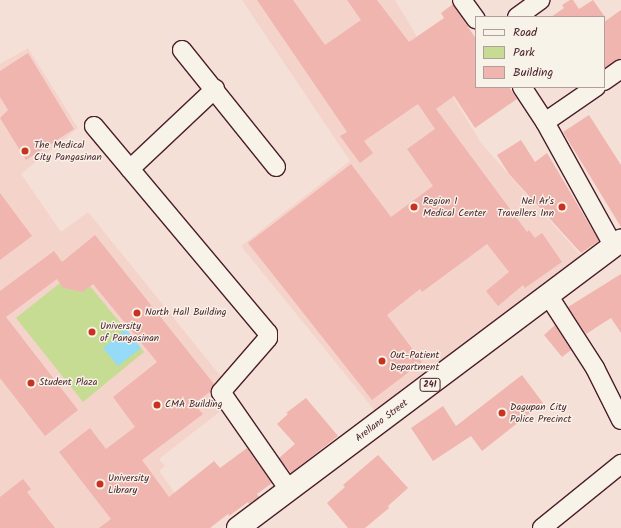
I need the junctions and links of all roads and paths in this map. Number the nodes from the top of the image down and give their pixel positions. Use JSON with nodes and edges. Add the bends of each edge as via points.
{"nodes":[{"id":1,"x":462,"y":0,"type":"edge"},
{"id":2,"x":540,"y":0,"type":"edge"},
{"id":3,"x":519,"y":16,"type":"edge"},
{"id":4,"x":475,"y":18,"type":"edge"},
{"id":5,"x":182,"y":50,"type":"dead end"},
{"id":6,"x":621,"y":69,"type":"edge"},
{"id":7,"x":605,"y":80,"type":"edge"},
{"id":8,"x":523,"y":88,"type":"edge"},
{"id":9,"x":595,"y":88,"type":"edge"},
{"id":10,"x":215,"y":89,"type":"junction"},
{"id":11,"x":545,"y":122,"type":"junction"},
{"id":12,"x":94,"y":126,"type":"dead end"},
{"id":13,"x":276,"y":167,"type":"dead end"},
{"id":14,"x":130,"y":169,"type":"junction"},
{"id":15,"x":617,"y":243,"type":"edge"},
{"id":16,"x":548,"y":295,"type":"junction"},
{"id":17,"x":621,"y":420,"type":"edge"},
{"id":18,"x":621,"y":464,"type":"edge"},
{"id":19,"x":289,"y":490,"type":"junction"},
{"id":20,"x":238,"y":528,"type":"edge"},
{"id":21,"x":542,"y":528,"type":"edge"}],
"edges":[{"from":1,"to":4,"type":"street"},
{"from":2,"to":3,"type":"street"},
{"from":5,"to":10,"type":"street"},
{"from":6,"to":7,"type":"street"},
{"from":8,"to":11,"type":"street"},
{"from":9,"to":11,"type":"street"},
{"from":10,"to":13,"type":"street"},
{"from":10,"to":14,"type":"street"},
{"from":11,"to":15,"type":"street"},
{"from":12,"to":14,"type":"street"},
{"from":14,"to":19,"type":"street","via":[[268,333],[268,338],[221,392]]},
{"from":15,"to":16,"type":"highway","name":"Arellano Street","number":"241"},
{"from":16,"to":17,"type":"street","via":[[595,368]]},
{"from":16,"to":19,"type":"highway","name":"Arellano Street","number":"241"},
{"from":18,"to":21,"type":"street"},
{"from":19,"to":20,"type":"highway","name":"Arellano Street","number":"241"}]}
